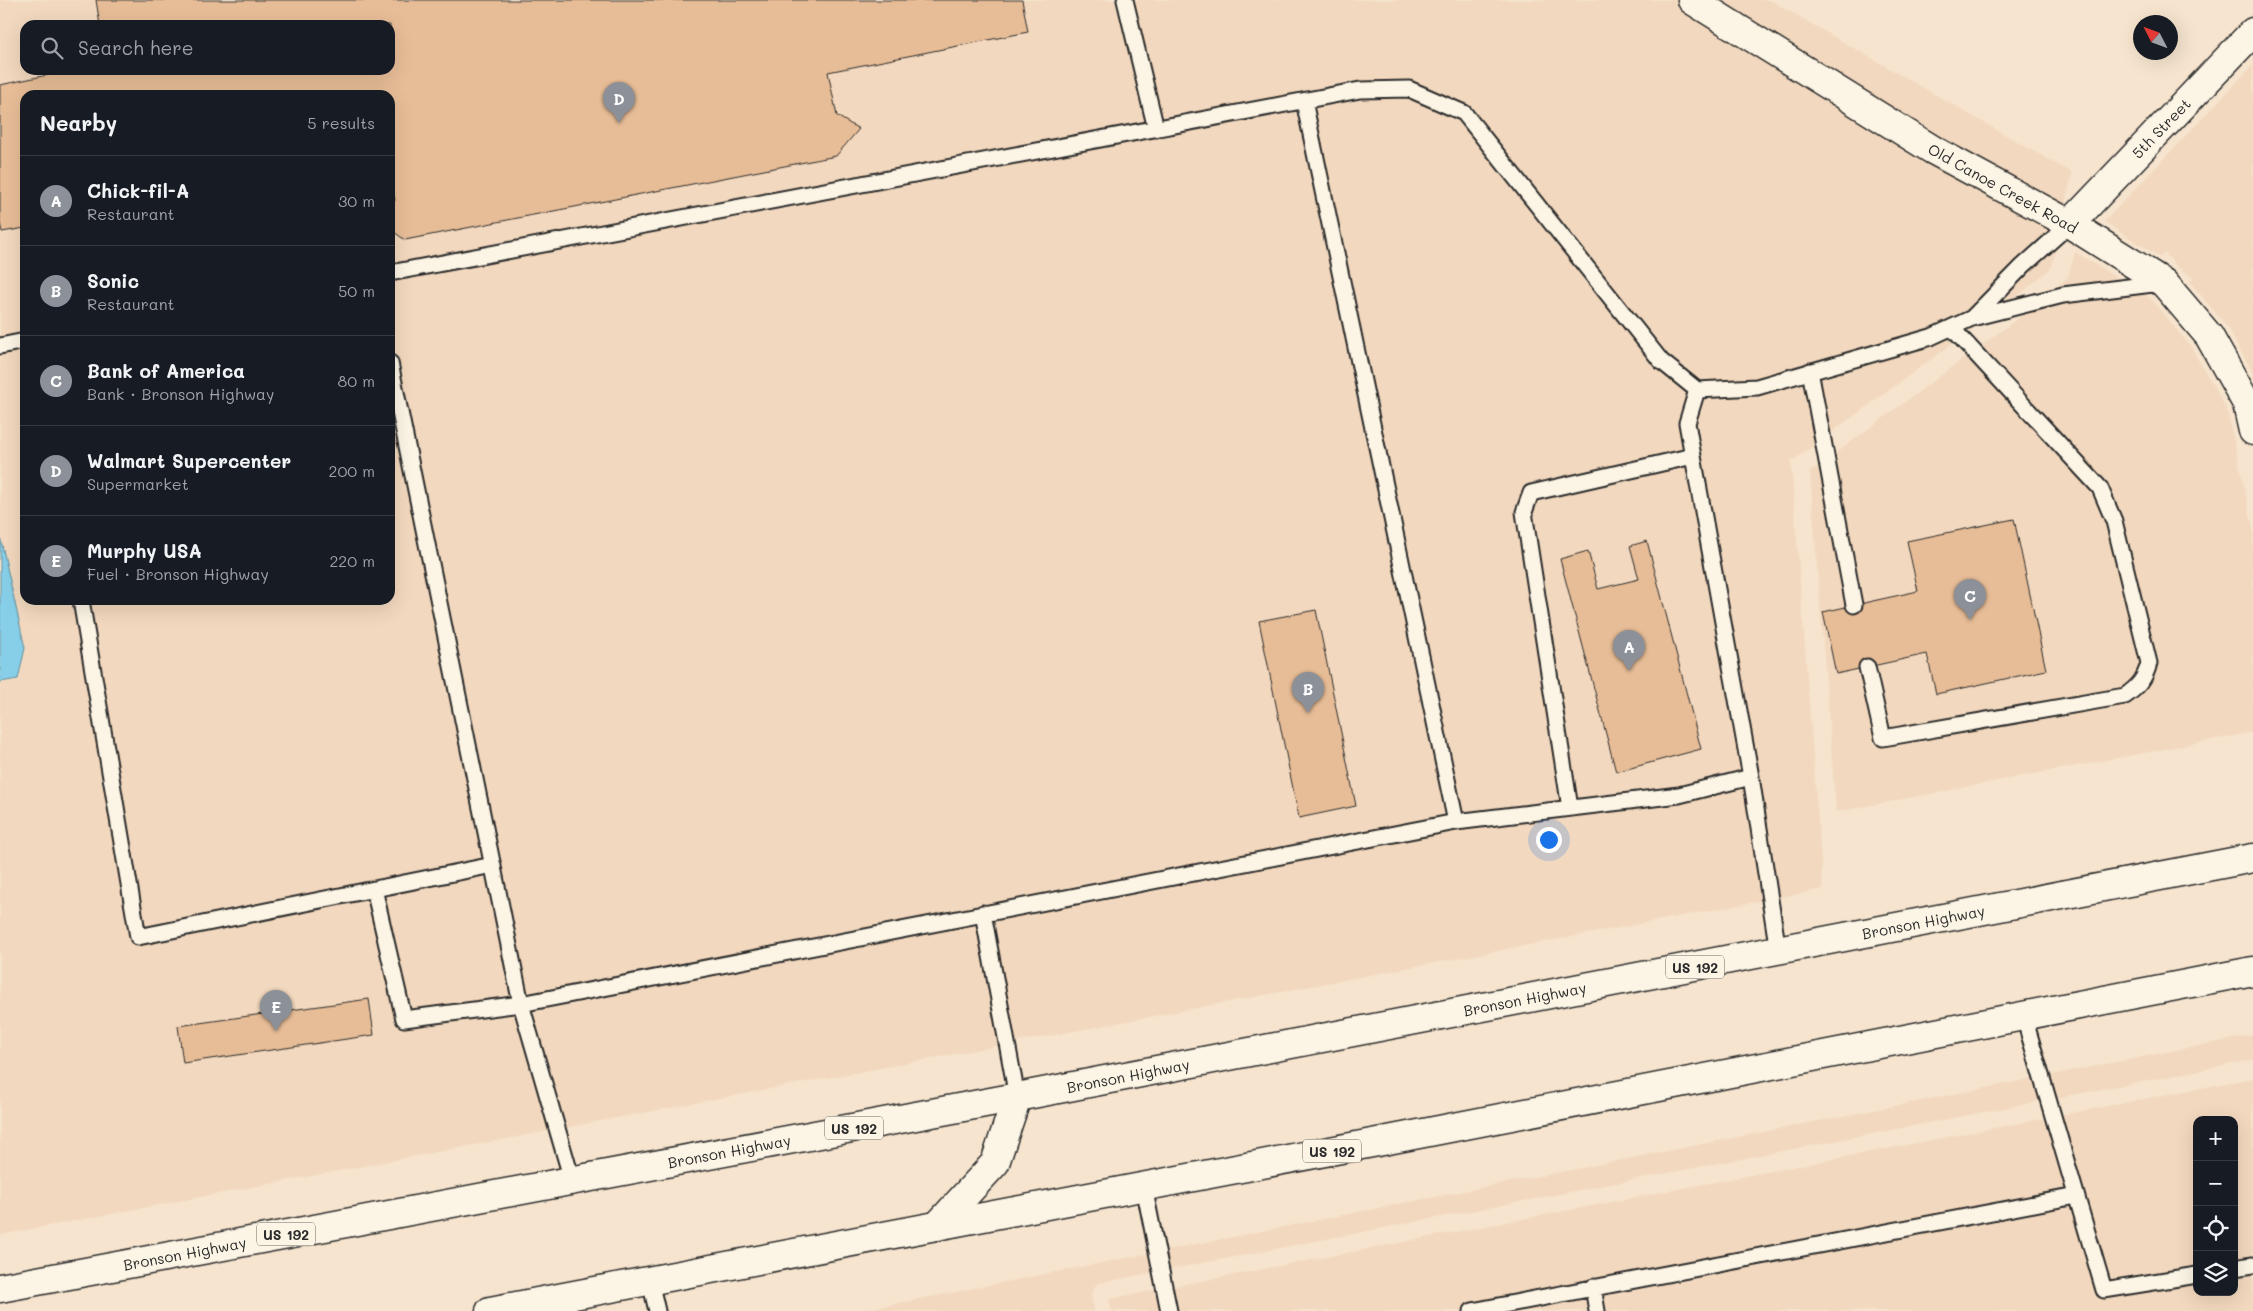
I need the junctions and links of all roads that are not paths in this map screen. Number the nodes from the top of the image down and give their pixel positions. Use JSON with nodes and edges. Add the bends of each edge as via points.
{"nodes":[{"id":1,"x":1126,"y":0,"type":"edge"},
{"id":2,"x":1692,"y":0,"type":"edge"},
{"id":3,"x":2253,"y":32,"type":"edge"},
{"id":4,"x":1304,"y":101,"type":"junction"},
{"id":5,"x":1156,"y":129,"type":"junction"},
{"id":6,"x":2070,"y":224,"type":"junction"},
{"id":7,"x":395,"y":272,"type":"edge"},
{"id":8,"x":2164,"y":282,"type":"junction"},
{"id":9,"x":1972,"y":318,"type":"junction"},
{"id":10,"x":1952,"y":328,"type":"junction"},
{"id":11,"x":20,"y":342,"type":"edge"},
{"id":12,"x":0,"y":346,"type":"edge"},
{"id":13,"x":1810,"y":371,"type":"junction"},
{"id":14,"x":395,"y":387,"type":"edge"},
{"id":15,"x":1697,"y":390,"type":"junction"},
{"id":16,"x":2253,"y":431,"type":"edge"},
{"id":17,"x":1693,"y":456,"type":"junction"},
{"id":18,"x":82,"y":605,"type":"edge"},
{"id":19,"x":1854,"y":605,"type":"dead end"},
{"id":20,"x":1867,"y":667,"type":"dead end"},
{"id":21,"x":1751,"y":778,"type":"junction"},
{"id":22,"x":1570,"y":808,"type":"junction"},
{"id":23,"x":1456,"y":822,"type":"junction"},
{"id":24,"x":2253,"y":858,"type":"edge"},
{"id":25,"x":493,"y":865,"type":"junction"},
{"id":26,"x":374,"y":889,"type":"junction"},
{"id":27,"x":983,"y":913,"type":"junction"},
{"id":28,"x":1778,"y":951,"type":"junction"},
{"id":29,"x":2253,"y":971,"type":"edge"},
{"id":30,"x":522,"y":1004,"type":"junction"},
{"id":31,"x":2024,"y":1017,"type":"junction"},
{"id":32,"x":1018,"y":1097,"type":"junction"},
{"id":33,"x":572,"y":1180,"type":"junction"},
{"id":34,"x":1144,"y":1187,"type":"junction"},
{"id":35,"x":2076,"y":1196,"type":"junction"},
{"id":36,"x":937,"y":1226,"type":"junction"},
{"id":37,"x":2253,"y":1265,"type":"edge"},
{"id":38,"x":2238,"y":1267,"type":"edge"},
{"id":39,"x":2193,"y":1276,"type":"edge"},
{"id":40,"x":650,"y":1281,"type":"junction"},
{"id":41,"x":0,"y":1288,"type":"edge"},
{"id":42,"x":1593,"y":1288,"type":"junction"},
{"id":43,"x":1481,"y":1310,"type":"edge"},
{"id":44,"x":490,"y":1311,"type":"edge"},
{"id":45,"x":657,"y":1311,"type":"edge"},
{"id":46,"x":1169,"y":1311,"type":"edge"},
{"id":47,"x":1597,"y":1311,"type":"edge"}],
"edges":[{"from":1,"to":5,"type":"lane"},
{"from":2,"to":6,"type":"main road","name":"Old Canoe Creek Road","via":[[1933,150]]},
{"from":3,"to":6,"type":"main road","name":"5th Street"},
{"from":4,"to":5,"type":"lane"},
{"from":4,"to":15,"type":"lane","via":[[1360,90],[1409,89],[1464,113],[1661,361]]},
{"from":4,"to":23,"type":"lane"},
{"from":5,"to":7,"type":"lane"},
{"from":6,"to":8,"type":"main road","name":"Old Canoe Creek Road"},
{"from":6,"to":9,"type":"lane"},
{"from":8,"to":9,"type":"lane","via":[[2064,295]]},
{"from":8,"to":16,"type":"main road","name":"Old Canoe Creek Road","via":[[2209,336],[2247,404]]},
{"from":9,"to":10,"type":"lane"},
{"from":10,"to":13,"type":"lane","via":[[1931,337]]},
{"from":10,"to":20,"type":"lane","via":[[2100,488],[2114,521],[2149,663],[2146,677],[2125,696],[1883,738]]},
{"from":11,"to":12,"type":"lane"},
{"from":13,"to":15,"type":"lane","via":[[1757,387]]},
{"from":13,"to":19,"type":"lane"},
{"from":14,"to":25,"type":"lane"},
{"from":15,"to":17,"type":"lane","via":[[1687,423]]},
{"from":17,"to":21,"type":"lane"},
{"from":17,"to":22,"type":"lane","via":[[1531,493],[1524,512]]},
{"from":18,"to":26,"type":"lane","via":[[138,937]]},
{"from":21,"to":22,"type":"lane","via":[[1679,795]]},
{"from":21,"to":28,"type":"lane"},
{"from":22,"to":23,"type":"lane"},
{"from":23,"to":27,"type":"lane"},
{"from":24,"to":28,"type":"main road","name":"Bronson Highway","number":"US 192"},
{"from":25,"to":26,"type":"lane"},
{"from":25,"to":30,"type":"lane"},
{"from":26,"to":30,"type":"lane","via":[[404,1019]]},
{"from":27,"to":30,"type":"lane"},
{"from":27,"to":32,"type":"lane"},
{"from":28,"to":32,"type":"main road","name":"Bronson Highway","number":"US 192"},
{"from":29,"to":31,"type":"main road","number":"US 192"},
{"from":30,"to":33,"type":"lane"},
{"from":31,"to":34,"type":"main road","number":"US 192"},
{"from":31,"to":35,"type":"lane"},
{"from":32,"to":33,"type":"main road","name":"Bronson Highway","number":"US 192"},
{"from":32,"to":36,"type":"main road","via":[[994,1163]]},
{"from":33,"to":41,"type":"main road","name":"Bronson Highway","number":"US 192"},
{"from":34,"to":36,"type":"main road","number":"US 192"},
{"from":34,"to":46,"type":"lane"},
{"from":35,"to":39,"type":"lane","via":[[2104,1290]]},
{"from":35,"to":42,"type":"lane"},
{"from":36,"to":40,"type":"main road","number":"US 192"},
{"from":37,"to":38,"type":"lane"},
{"from":40,"to":44,"type":"main road","number":"US 192"},
{"from":40,"to":45,"type":"lane"},
{"from":42,"to":43,"type":"lane"},
{"from":42,"to":47,"type":"lane"}]}
